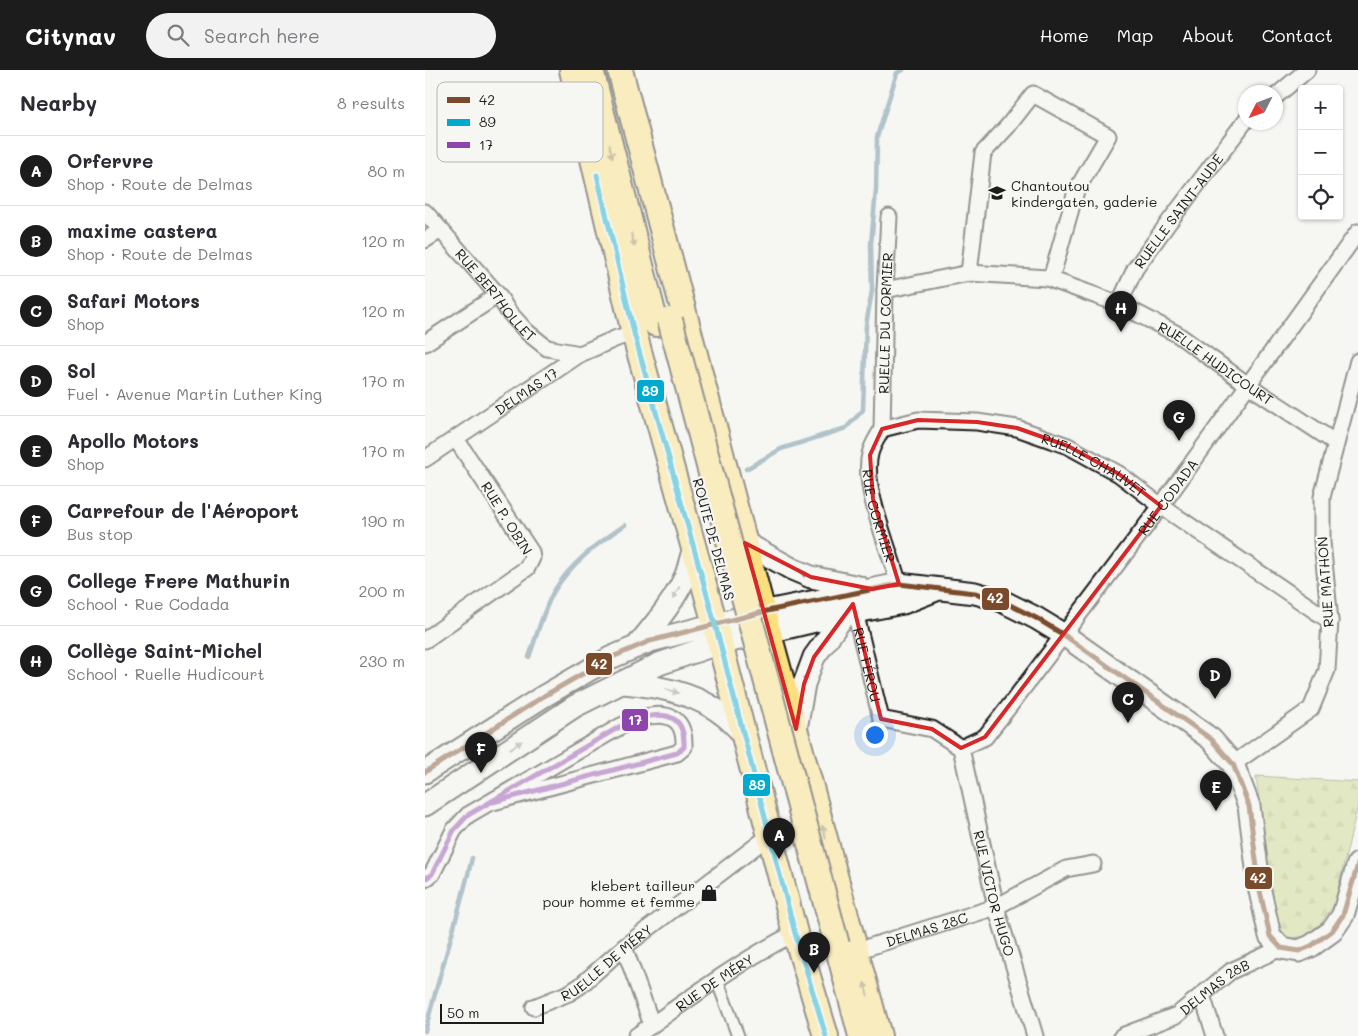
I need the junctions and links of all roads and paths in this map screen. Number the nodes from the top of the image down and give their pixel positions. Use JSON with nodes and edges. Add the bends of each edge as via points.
{"nodes":[{"id":1,"x":572,"y":70,"type":"edge"},
{"id":2,"x":607,"y":70,"type":"edge"},
{"id":3,"x":621,"y":70,"type":"edge"},
{"id":4,"x":1307,"y":70,"type":"edge"},
{"id":5,"x":576,"y":82,"type":"edge"},
{"id":6,"x":1283,"y":90,"type":"edge"},
{"id":7,"x":603,"y":120,"type":"edge"},
{"id":8,"x":1238,"y":129,"type":"edge"},
{"id":9,"x":601,"y":162,"type":"edge"},
{"id":10,"x":425,"y":212,"type":"edge"},
{"id":11,"x":889,"y":216,"type":"dead end"},
{"id":12,"x":441,"y":230,"type":"junction"},
{"id":13,"x":1358,"y":232,"type":"edge"},
{"id":14,"x":425,"y":240,"type":"edge"},
{"id":15,"x":969,"y":273,"type":"junction"},
{"id":16,"x":1051,"y":279,"type":"junction"},
{"id":17,"x":885,"y":290,"type":"junction"},
{"id":18,"x":498,"y":295,"type":"junction"},
{"id":19,"x":1119,"y":304,"type":"junction"},
{"id":20,"x":653,"y":326,"type":"junction"},
{"id":21,"x":425,"y":343,"type":"edge"},
{"id":22,"x":580,"y":354,"type":"junction"},
{"id":23,"x":1358,"y":361,"type":"edge"},
{"id":24,"x":1248,"y":386,"type":"junction"},
{"id":25,"x":882,"y":429,"type":"junction"},
{"id":26,"x":456,"y":439,"type":"junction"},
{"id":27,"x":1336,"y":443,"type":"junction"},
{"id":28,"x":425,"y":459,"type":"edge"},
{"id":29,"x":1161,"y":506,"type":"junction"},
{"id":30,"x":745,"y":543,"type":"junction"},
{"id":31,"x":693,"y":548,"type":"junction"},
{"id":32,"x":890,"y":591,"type":"junction"},
{"id":33,"x":850,"y":613,"type":"junction"},
{"id":34,"x":1330,"y":621,"type":"junction"},
{"id":35,"x":770,"y":624,"type":"junction"},
{"id":36,"x":711,"y":632,"type":"junction"},
{"id":37,"x":1064,"y":635,"type":"junction"},
{"id":38,"x":425,"y":640,"type":"edge"},
{"id":39,"x":636,"y":647,"type":"junction"},
{"id":40,"x":624,"y":683,"type":"junction"},
{"id":41,"x":796,"y":729,"type":"junction"},
{"id":42,"x":743,"y":734,"type":"junction"},
{"id":43,"x":961,"y":748,"type":"junction"},
{"id":44,"x":1233,"y":764,"type":"junction"},
{"id":45,"x":425,"y":772,"type":"edge"},
{"id":46,"x":493,"y":802,"type":"junction"},
{"id":47,"x":425,"y":805,"type":"edge"},
{"id":48,"x":769,"y":836,"type":"junction"},
{"id":49,"x":1093,"y":864,"type":"dead end"},
{"id":50,"x":1358,"y":864,"type":"edge"},
{"id":51,"x":425,"y":879,"type":"edge"},
{"id":52,"x":996,"y":907,"type":"junction"},
{"id":53,"x":795,"y":933,"type":"junction"},
{"id":54,"x":624,"y":947,"type":"junction"},
{"id":55,"x":839,"y":948,"type":"junction"},
{"id":56,"x":1281,"y":948,"type":"junction"},
{"id":57,"x":717,"y":980,"type":"junction"},
{"id":58,"x":1202,"y":995,"type":"junction"},
{"id":59,"x":534,"y":1007,"type":"dead end"},
{"id":60,"x":653,"y":1025,"type":"junction"},
{"id":61,"x":636,"y":1036,"type":"edge"},
{"id":62,"x":738,"y":1036,"type":"edge"},
{"id":63,"x":826,"y":1036,"type":"edge"},
{"id":64,"x":847,"y":1036,"type":"edge"},
{"id":65,"x":861,"y":1036,"type":"edge"},
{"id":66,"x":879,"y":1036,"type":"edge"},
{"id":67,"x":1035,"y":1036,"type":"edge"},
{"id":68,"x":1122,"y":1036,"type":"edge"},
{"id":69,"x":1215,"y":1036,"type":"edge"}],
"edges":[{"from":1,"to":5,"type":"main road"},
{"from":2,"to":20,"type":"main road","name":"ROUTE DE DELMAS"},
{"from":3,"to":30,"type":"main road"},
{"from":4,"to":6,"type":"street"},
{"from":7,"to":20,"type":"main road","name":"ROUTE DE DELMAS","one_way":true},
{"from":8,"to":19,"type":"street","name":"RUELLE SAINT-AUDE","via":[[1135,269]]},
{"from":9,"to":20,"type":"main road"},
{"from":10,"to":12,"type":"street","name":"RUE BERTHOLLET"},
{"from":11,"to":17,"type":"street","name":"RUELLE DU CORMIER"},
{"from":12,"to":14,"type":"street"},
{"from":12,"to":18,"type":"street","name":"RUE BERTHOLLET"},
{"from":13,"to":24,"type":"street","name":"RUE CODADA"},
{"from":15,"to":16,"type":"street","name":"RUELLE HUDICOURT"},
{"from":15,"to":16,"type":"street","via":[[983,152],[1033,94],[1108,136],[1076,191]]},
{"from":15,"to":17,"type":"street","name":"RUELLE HUDICOURT"},
{"from":16,"to":19,"type":"street","name":"RUELLE HUDICOURT"},
{"from":17,"to":25,"type":"street","name":"RUELLE DU CORMIER"},
{"from":18,"to":21,"type":"street"},
{"from":18,"to":22,"type":"street","name":"RUE BERTHOLLET","via":[[527,332],[547,348]]},
{"from":19,"to":24,"type":"street","name":"RUELLE HUDICOURT","via":[[1177,334]]},
{"from":20,"to":22,"type":"street","name":"DELMAS 17"},
{"from":20,"to":31,"type":"main road"},
{"from":20,"to":55,"type":"main road","name":"ROUTE DE DELMAS","bridge":true},
{"from":22,"to":26,"type":"street","name":"DELMAS 17"},
{"from":23,"to":27,"type":"street","name":"RUE MATHON"},
{"from":24,"to":27,"type":"street","name":"RUELLE HUDICOURT"},
{"from":24,"to":29,"type":"street","name":"RUE CODADA"},
{"from":25,"to":29,"type":"street","name":"RUELLE CHAUVET","via":[[918,420],[977,422],[1017,428],[1068,446],[1119,474]]},
{"from":25,"to":32,"type":"street","name":"RUE CORMIER","via":[[870,455],[869,476]]},
{"from":26,"to":28,"type":"street","name":"DELMAS 17"},
{"from":26,"to":38,"type":"street","name":"RUE P. OBIN","via":[[532,558],[527,568]]},
{"from":27,"to":34,"type":"street","name":"RUE MATHON","via":[[1322,497],[1322,542]]},
{"from":29,"to":34,"type":"street","name":"RUELLE CHAUVET"},
{"from":29,"to":37,"type":"street","name":"RUE CODADA"},
{"from":32,"to":30,"type":"main road","one_way":true,"via":[[811,577]]},
{"from":30,"to":35,"type":"main road"},
{"from":31,"to":36,"type":"main road"},
{"from":31,"to":39,"type":"main road","one_way":true,"via":[[687,573],[673,598]]},
{"from":32,"to":33,"type":"main road"},
{"from":32,"to":35,"type":"main road"},
{"from":32,"to":37,"type":"main road","via":[[938,589],[975,593],[1000,600]]},
{"from":33,"to":35,"type":"main road"},
{"from":41,"to":33,"type":"main road","one_way":true,"via":[[803,684],[814,657]]},
{"from":33,"to":43,"type":"street","name":"RUE FÉROU","via":[[881,719],[932,729]]},
{"from":34,"to":44,"type":"street","name":"RUE MATHON","via":[[1327,670],[1311,709]]},
{"from":35,"to":36,"type":"main road"},
{"from":35,"to":41,"type":"main road"},
{"from":36,"to":39,"type":"main road","via":[[668,636]]},
{"from":36,"to":40,"type":"main road"},
{"from":36,"to":42,"type":"main road"},
{"from":37,"to":43,"type":"street","name":"RUE CODADA","via":[[985,737]]},
{"from":37,"to":44,"type":"main road","via":[[1211,739]]},
{"from":39,"to":45,"type":"main road","via":[[610,658],[544,696]]},
{"from":40,"to":42,"type":"main road","one_way":true,"via":[[651,685],[702,702],[726,716]]},
{"from":47,"to":40,"type":"main road","one_way":true,"via":[[575,706]]},
{"from":55,"to":41,"type":"main road","one_way":true},
{"from":42,"to":48,"type":"main road"},
{"from":43,"to":52,"type":"street","name":"RUE VICTOR HUGO"},
{"from":44,"to":56,"type":"main road","via":[[1249,806],[1260,891],[1270,936]]},
{"from":46,"to":46,"type":"street","via":[[677,753],[684,747],[685,733],[675,719],[666,715],[632,721]]},
{"from":46,"to":51,"type":"street","via":[[468,816],[454,830],[432,874]]},
{"from":48,"to":53,"type":"main road"},
{"from":48,"to":54,"type":"street","name":"RUELLE DE MÉRY"},
{"from":49,"to":52,"type":"street","name":"DELMAS 28C","via":[[1066,869]]},
{"from":50,"to":56,"type":"main road","via":[[1343,916],[1331,931],[1299,951]]},
{"from":52,"to":55,"type":"street","name":"DELMAS 28C"},
{"from":52,"to":67,"type":"street","name":"RUE VICTOR HUGO"},
{"from":53,"to":57,"type":"street","name":"RUE DE MÉRY"},
{"from":53,"to":63,"type":"main road"},
{"from":54,"to":59,"type":"street","name":"RUELLE DE MÉRY","via":[[580,986]]},
{"from":54,"to":60,"type":"street"},
{"from":55,"to":64,"type":"main road","name":"ROUTE DE DELMAS"},
{"from":55,"to":65,"type":"main road","name":"ROUTE DE DELMAS"},
{"from":66,"to":55,"type":"main road","one_way":true},
{"from":56,"to":58,"type":"street","name":"DELMAS 28B","via":[[1231,972]]},
{"from":57,"to":60,"type":"street","name":"RUE DE MÉRY"},
{"from":57,"to":62,"type":"street"},
{"from":58,"to":68,"type":"street","name":"DELMAS 28B","via":[[1177,1015]]},
{"from":58,"to":69,"type":"street"},
{"from":60,"to":61,"type":"street","name":"RUE DE MÉRY"}]}
